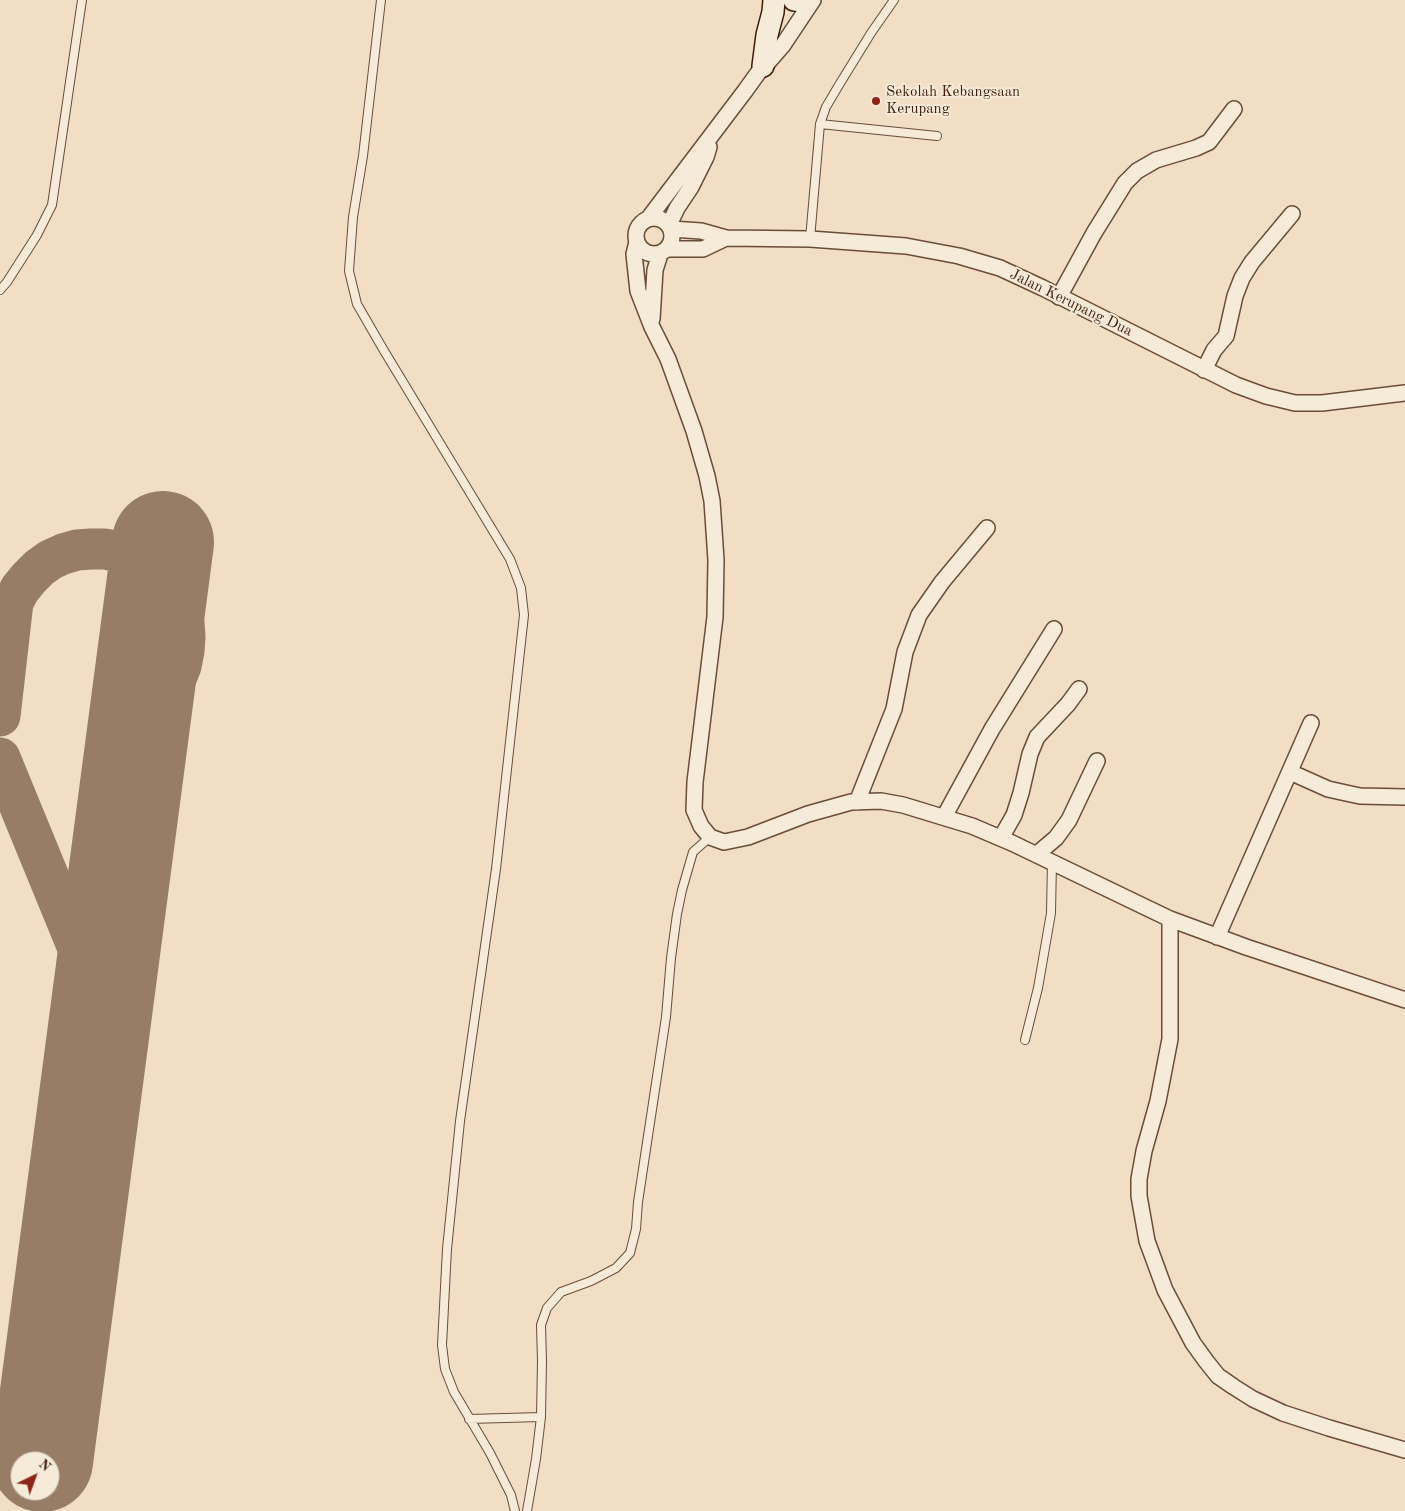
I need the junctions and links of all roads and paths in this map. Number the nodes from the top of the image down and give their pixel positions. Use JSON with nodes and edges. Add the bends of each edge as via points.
{"nodes":[{"id":1,"x":82,"y":0,"type":"edge"},
{"id":2,"x":381,"y":0,"type":"edge"},
{"id":3,"x":774,"y":0,"type":"edge"},
{"id":4,"x":782,"y":0,"type":"edge"},
{"id":5,"x":794,"y":0,"type":"edge"},
{"id":6,"x":806,"y":0,"type":"edge"},
{"id":7,"x":813,"y":0,"type":"edge"},
{"id":8,"x":894,"y":0,"type":"edge"},
{"id":9,"x":759,"y":72,"type":"junction"},
{"id":10,"x":1234,"y":109,"type":"dead end"},
{"id":11,"x":820,"y":124,"type":"junction"},
{"id":12,"x":714,"y":131,"type":"junction"},
{"id":13,"x":937,"y":136,"type":"dead end"},
{"id":14,"x":1292,"y":214,"type":"dead end"},
{"id":15,"x":648,"y":219,"type":"junction"},
{"id":16,"x":670,"y":227,"type":"junction"},
{"id":17,"x":726,"y":238,"type":"junction"},
{"id":18,"x":810,"y":239,"type":"junction"},
{"id":19,"x":637,"y":242,"type":"junction"},
{"id":20,"x":664,"y":251,"type":"junction"},
{"id":21,"x":0,"y":290,"type":"edge"},
{"id":22,"x":1059,"y":297,"type":"junction"},
{"id":23,"x":652,"y":327,"type":"junction"},
{"id":24,"x":1204,"y":370,"type":"junction"},
{"id":25,"x":1405,"y":392,"type":"edge"},
{"id":26,"x":986,"y":528,"type":"dead end"},
{"id":27,"x":1054,"y":629,"type":"dead end"},
{"id":28,"x":1079,"y":689,"type":"dead end"},
{"id":29,"x":1311,"y":723,"type":"dead end"},
{"id":30,"x":1097,"y":761,"type":"dead end"},
{"id":31,"x":1290,"y":772,"type":"junction"},
{"id":32,"x":1405,"y":797,"type":"edge"},
{"id":33,"x":857,"y":802,"type":"junction"},
{"id":34,"x":944,"y":817,"type":"junction"},
{"id":35,"x":710,"y":837,"type":"junction"},
{"id":36,"x":1001,"y":838,"type":"junction"},
{"id":37,"x":1037,"y":854,"type":"junction"},
{"id":38,"x":1052,"y":862,"type":"junction"},
{"id":39,"x":1170,"y":919,"type":"junction"},
{"id":40,"x":1218,"y":937,"type":"junction"},
{"id":41,"x":1405,"y":1000,"type":"edge"},
{"id":42,"x":1025,"y":1040,"type":"dead end"},
{"id":43,"x":541,"y":1417,"type":"junction"},
{"id":44,"x":469,"y":1419,"type":"junction"},
{"id":45,"x":1405,"y":1450,"type":"edge"},
{"id":46,"x":515,"y":1511,"type":"edge"},
{"id":47,"x":527,"y":1511,"type":"edge"}],
"edges":[{"from":1,"to":21,"type":"lane","via":[[52,204],[37,235]]},
{"from":2,"to":44,"type":"lane","via":[[349,270],[357,304],[510,559],[520,588],[524,615],[496,869],[460,1121],[447,1249],[442,1345],[445,1369]]},
{"from":3,"to":9,"type":"main road"},
{"from":4,"to":9,"type":"street","via":[[781,23]]},
{"from":5,"to":6,"type":"main road"},
{"from":7,"to":9,"type":"street","via":[[784,45]]},
{"from":8,"to":11,"type":"lane","via":[[839,85]]},
{"from":9,"to":12,"type":"street"},
{"from":10,"to":22,"type":"street","via":[[1209,142],[1156,160],[1125,182]]},
{"from":11,"to":13,"type":"lane"},
{"from":11,"to":18,"type":"lane"},
{"from":12,"to":15,"type":"street"},
{"from":12,"to":16,"type":"street","via":[[706,157]]},
{"from":14,"to":24,"type":"street","via":[[1242,278],[1226,336]]},
{"from":15,"to":16,"type":"street","via":[[660,219]]},
{"from":15,"to":19,"type":"street","via":[[639,226]]},
{"from":16,"to":17,"type":"street","name":"Jalan Kerupang Dua"},
{"from":16,"to":20,"type":"street","via":[[673,238]]},
{"from":17,"to":18,"type":"street","name":"Jalan Kerupang Dua"},
{"from":17,"to":20,"type":"street","name":"Jalan Kerupang Dua","via":[[703,249]]},
{"from":18,"to":22,"type":"street","name":"Jalan Kerupang Dua","via":[[906,246],[959,256],[1000,268]]},
{"from":19,"to":20,"type":"street","via":[[651,254]]},
{"from":19,"to":23,"type":"street","via":[[634,254],[638,291]]},
{"from":20,"to":23,"type":"street","via":[[654,270]]},
{"from":22,"to":24,"type":"street","name":"Jalan Kerupang Dua"},
{"from":23,"to":35,"type":"street","via":[[668,359],[694,431],[712,501],[715,617],[694,800],[700,826]]},
{"from":24,"to":25,"type":"street","name":"Jalan Kerupang Dua","via":[[1236,386],[1295,403],[1322,403]]},
{"from":26,"to":33,"type":"street","via":[[919,615],[905,652],[894,709]]},
{"from":27,"to":34,"type":"street","via":[[992,730]]},
{"from":28,"to":36,"type":"street","via":[[1037,737],[1014,815]]},
{"from":29,"to":31,"type":"street"},
{"from":30,"to":37,"type":"street","via":[[1069,820],[1056,838]]},
{"from":31,"to":32,"type":"street","via":[[1328,789],[1346,793]]},
{"from":31,"to":40,"type":"street"},
{"from":33,"to":34,"type":"street","via":[[881,801]]},
{"from":33,"to":35,"type":"street","via":[[808,814],[748,837],[724,842]]},
{"from":34,"to":36,"type":"street"},
{"from":35,"to":43,"type":"lane","via":[[693,852],[677,914],[666,1017],[630,1252],[616,1268],[561,1292],[547,1308],[541,1325]]},
{"from":36,"to":37,"type":"street"},
{"from":37,"to":38,"type":"street"},
{"from":38,"to":39,"type":"street"},
{"from":38,"to":42,"type":"lane","via":[[1051,913]]},
{"from":39,"to":40,"type":"street"},
{"from":39,"to":45,"type":"street","via":[[1170,1039],[1139,1179],[1147,1241],[1165,1290],[1206,1361],[1218,1376],[1234,1387],[1283,1413]]},
{"from":40,"to":41,"type":"street"},
{"from":43,"to":44,"type":"lane"},
{"from":43,"to":47,"type":"lane"},
{"from":44,"to":46,"type":"lane","via":[[511,1495]]}]}
